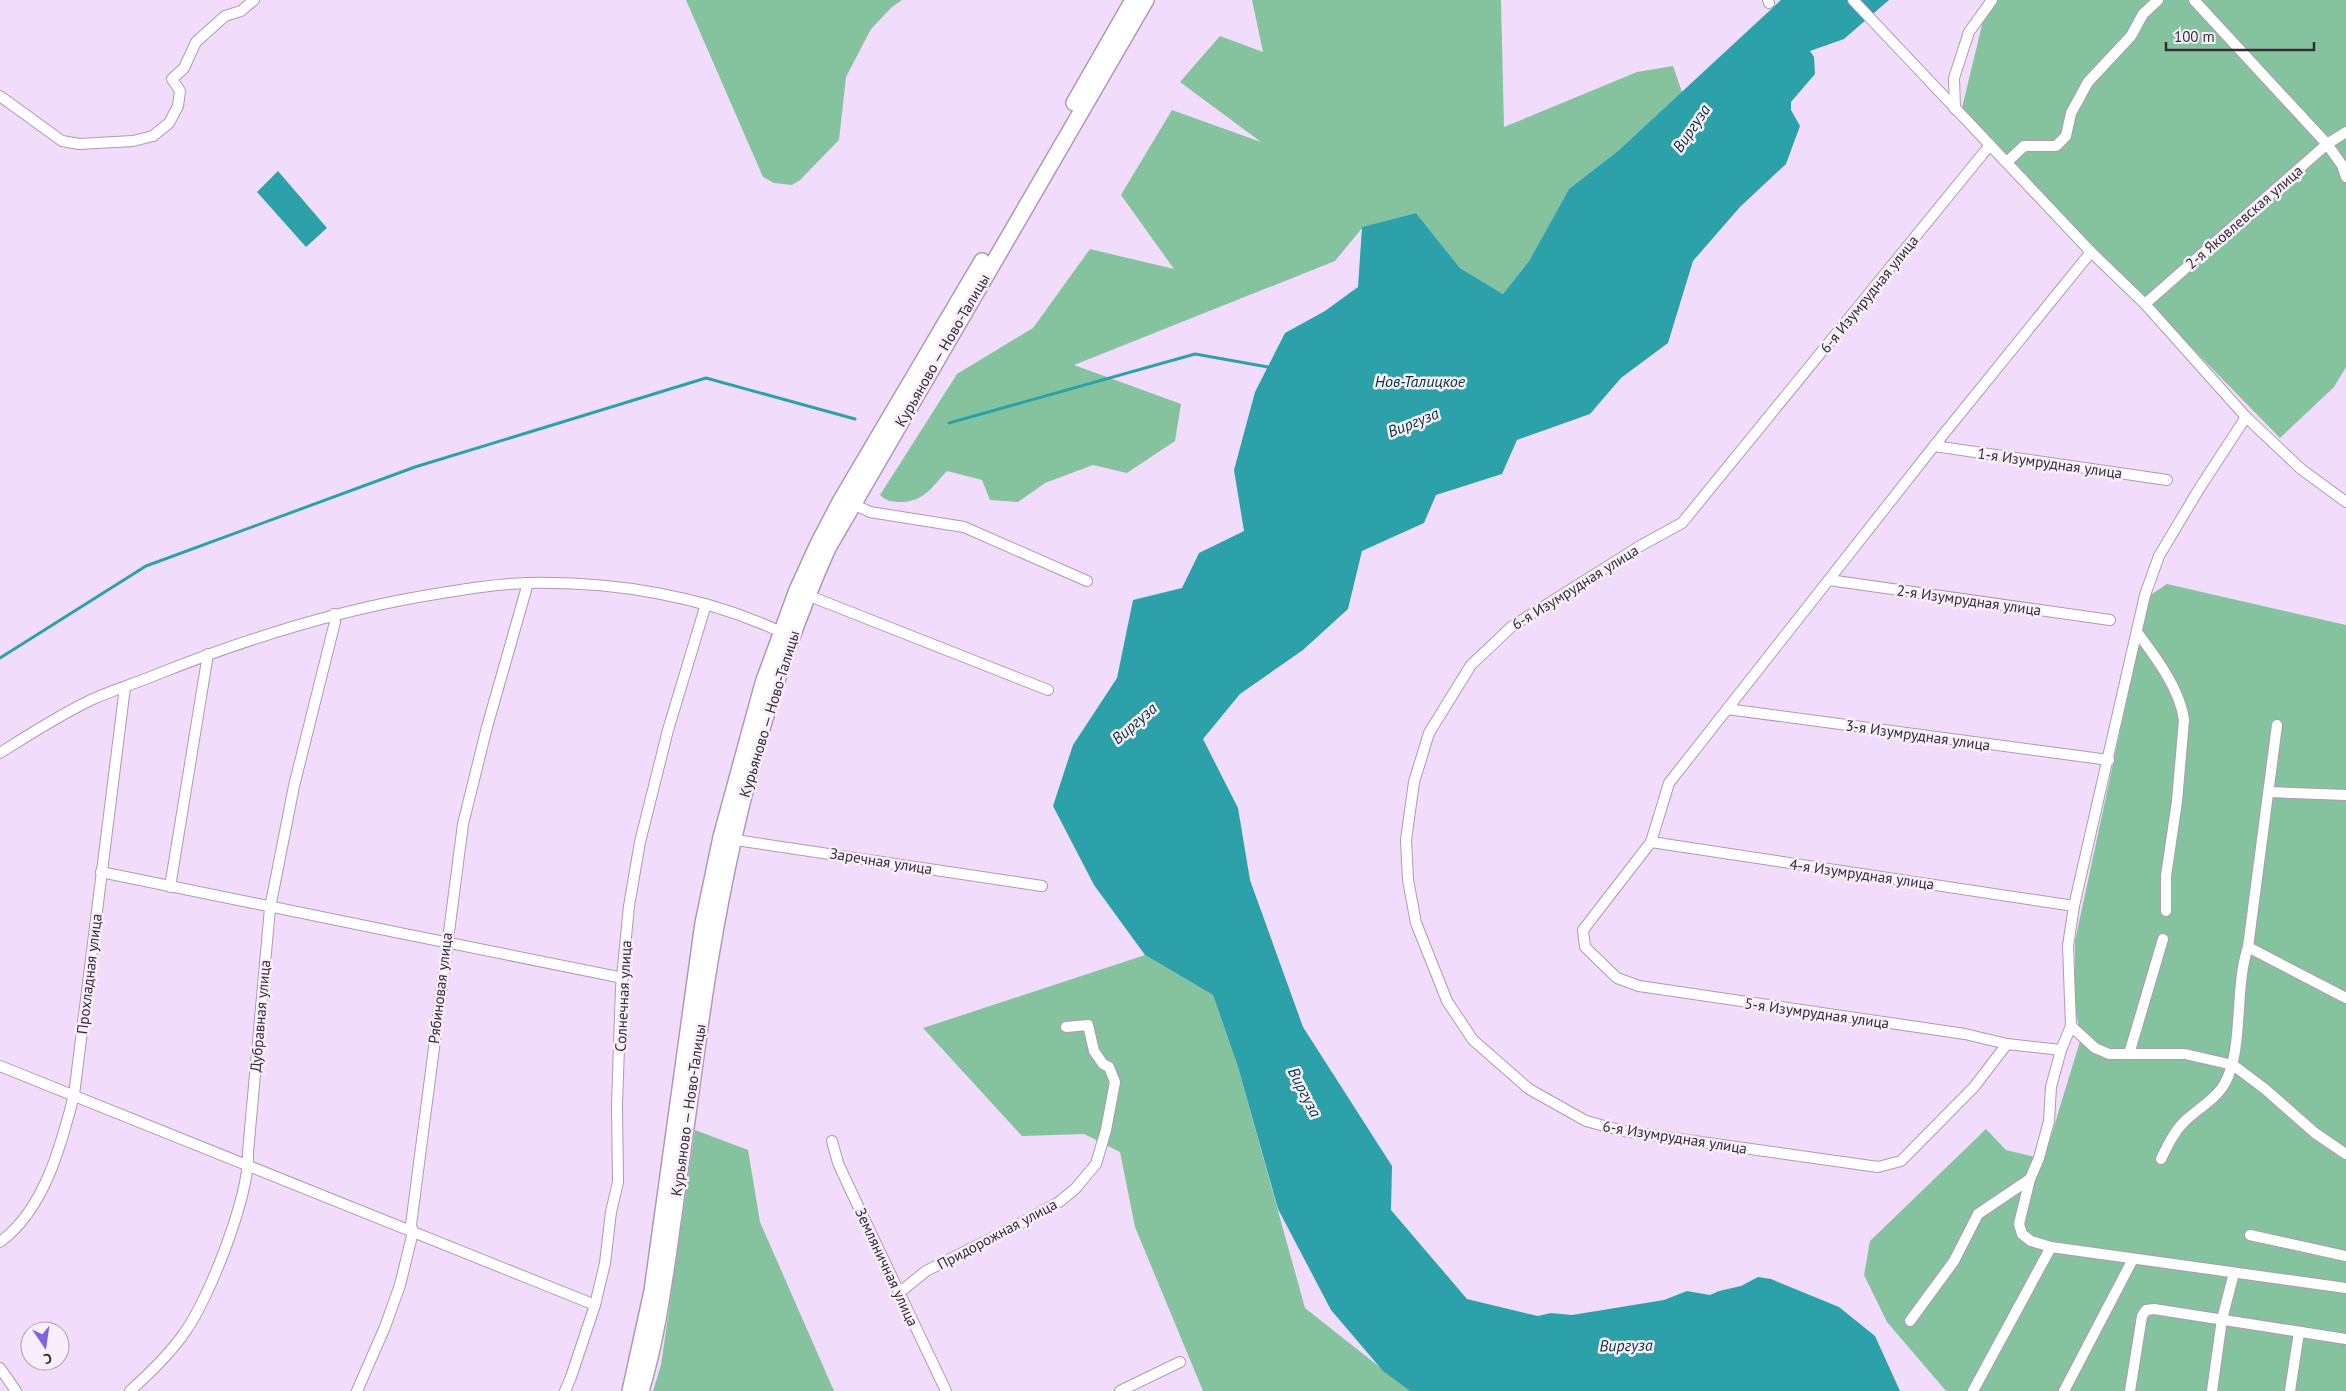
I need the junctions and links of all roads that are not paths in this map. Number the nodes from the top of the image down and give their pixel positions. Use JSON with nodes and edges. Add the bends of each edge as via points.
{"nodes":[{"id":1,"x":254,"y":0,"type":"edge"},
{"id":2,"x":1133,"y":0,"type":"edge"},
{"id":3,"x":1146,"y":0,"type":"edge"},
{"id":4,"x":1853,"y":0,"type":"edge"},
{"id":5,"x":1992,"y":0,"type":"edge"},
{"id":6,"x":2158,"y":0,"type":"edge"},
{"id":7,"x":2194,"y":0,"type":"edge"},
{"id":8,"x":0,"y":96,"type":"edge"},
{"id":9,"x":1955,"y":109,"type":"junction"},
{"id":10,"x":2346,"y":132,"type":"edge"},
{"id":11,"x":2327,"y":144,"type":"junction"},
{"id":12,"x":1990,"y":145,"type":"junction"},
{"id":13,"x":2007,"y":162,"type":"junction"},
{"id":14,"x":2346,"y":177,"type":"edge"},
{"id":15,"x":2091,"y":252,"type":"junction"},
{"id":16,"x":2145,"y":304,"type":"junction"},
{"id":17,"x":2246,"y":417,"type":"junction"},
{"id":18,"x":1934,"y":446,"type":"junction"},
{"id":19,"x":2166,"y":480,"type":"dead end"},
{"id":20,"x":2346,"y":502,"type":"edge"},
{"id":21,"x":853,"y":504,"type":"junction"},
{"id":22,"x":1829,"y":580,"type":"junction"},
{"id":23,"x":1087,"y":581,"type":"dead end"},
{"id":24,"x":528,"y":583,"type":"junction"},
{"id":25,"x":807,"y":595,"type":"junction"},
{"id":26,"x":706,"y":604,"type":"junction"},
{"id":27,"x":334,"y":614,"type":"junction"},
{"id":28,"x":2110,"y":620,"type":"dead end"},
{"id":29,"x":781,"y":632,"type":"junction"},
{"id":30,"x":2137,"y":632,"type":"junction"},
{"id":31,"x":208,"y":654,"type":"junction"},
{"id":32,"x":125,"y":687,"type":"junction"},
{"id":33,"x":1048,"y":690,"type":"dead end"},
{"id":34,"x":1726,"y":709,"type":"junction"},
{"id":35,"x":2277,"y":725,"type":"dead end"},
{"id":36,"x":0,"y":753,"type":"edge"},
{"id":37,"x":2109,"y":760,"type":"junction"},
{"id":38,"x":2269,"y":792,"type":"junction"},
{"id":39,"x":2346,"y":795,"type":"edge"},
{"id":40,"x":727,"y":838,"type":"junction"},
{"id":41,"x":1651,"y":842,"type":"junction"},
{"id":42,"x":102,"y":872,"type":"junction"},
{"id":43,"x":1042,"y":886,"type":"dead end"},
{"id":44,"x":170,"y":887,"type":"junction"},
{"id":45,"x":2074,"y":906,"type":"junction"},
{"id":46,"x":270,"y":908,"type":"junction"},
{"id":47,"x":2166,"y":911,"type":"dead end"},
{"id":48,"x":2163,"y":939,"type":"dead end"},
{"id":49,"x":446,"y":942,"type":"junction"},
{"id":50,"x":2248,"y":947,"type":"junction"},
{"id":51,"x":623,"y":978,"type":"junction"},
{"id":52,"x":2346,"y":998,"type":"edge"},
{"id":53,"x":2071,"y":1026,"type":"junction"},
{"id":54,"x":1066,"y":1028,"type":"dead end"},
{"id":55,"x":2007,"y":1044,"type":"junction"},
{"id":56,"x":2061,"y":1050,"type":"junction"},
{"id":57,"x":2129,"y":1054,"type":"junction"},
{"id":58,"x":2233,"y":1065,"type":"junction"},
{"id":59,"x":0,"y":1066,"type":"edge"},
{"id":60,"x":74,"y":1095,"type":"junction"},
{"id":61,"x":832,"y":1141,"type":"dead end"},
{"id":62,"x":2346,"y":1154,"type":"edge"},
{"id":63,"x":2161,"y":1159,"type":"dead end"},
{"id":64,"x":248,"y":1165,"type":"junction"},
{"id":65,"x":2030,"y":1179,"type":"junction"},
{"id":66,"x":413,"y":1232,"type":"junction"},
{"id":67,"x":2250,"y":1235,"type":"dead end"},
{"id":68,"x":0,"y":1242,"type":"edge"},
{"id":69,"x":2051,"y":1247,"type":"junction"},
{"id":70,"x":2346,"y":1256,"type":"edge"},
{"id":71,"x":2134,"y":1259,"type":"junction"},
{"id":72,"x":2234,"y":1273,"type":"junction"},
{"id":73,"x":2346,"y":1288,"type":"edge"},
{"id":74,"x":900,"y":1292,"type":"junction"},
{"id":75,"x":595,"y":1305,"type":"junction"},
{"id":76,"x":2222,"y":1319,"type":"junction"},
{"id":77,"x":1910,"y":1322,"type":"dead end"},
{"id":78,"x":2299,"y":1332,"type":"junction"},
{"id":79,"x":2346,"y":1339,"type":"edge"},
{"id":80,"x":1180,"y":1362,"type":"dead end"},
{"id":81,"x":0,"y":1368,"type":"edge"},
{"id":82,"x":16,"y":1391,"type":"edge"},
{"id":83,"x":130,"y":1391,"type":"edge"},
{"id":84,"x":357,"y":1391,"type":"edge"},
{"id":85,"x":565,"y":1391,"type":"edge"},
{"id":86,"x":630,"y":1391,"type":"edge"},
{"id":87,"x":641,"y":1391,"type":"edge"},
{"id":88,"x":946,"y":1391,"type":"edge"},
{"id":89,"x":1120,"y":1391,"type":"edge"},
{"id":90,"x":1974,"y":1391,"type":"edge"},
{"id":91,"x":2064,"y":1391,"type":"edge"},
{"id":92,"x":2130,"y":1391,"type":"edge"},
{"id":93,"x":2212,"y":1391,"type":"edge"},
{"id":94,"x":2290,"y":1391,"type":"edge"}],
"edges":[{"from":1,"to":8,"type":"street","via":[[241,11],[225,16],[196,42],[184,68],[172,79],[180,91],[178,106],[169,123],[154,136],[133,142],[79,144],[62,141]]},
{"from":2,"to":29,"type":"main road","name":"Курьяново — Ново-Талицы","via":[[841,500],[797,590]]},
{"from":3,"to":21,"type":"main road","name":"Курьяново — Ново-Талицы"},
{"from":4,"to":9,"type":"street"},
{"from":5,"to":9,"type":"street","via":[[1969,32],[1954,78]]},
{"from":6,"to":13,"type":"street","via":[[2143,14],[2131,36],[2088,82],[2071,113],[2066,136],[2056,146],[2024,146]]},
{"from":7,"to":11,"type":"street"},
{"from":9,"to":12,"type":"street"},
{"from":10,"to":11,"type":"street","name":"2-я Яковлевская улица"},
{"from":11,"to":14,"type":"street","via":[[2342,165]]},
{"from":11,"to":16,"type":"street","name":"2-я Яковлевская улица"},
{"from":12,"to":13,"type":"street"},
{"from":12,"to":55,"type":"street","name":"6-я Изумрудная улица","via":[[1682,523],[1511,627],[1471,665],[1429,733],[1414,782],[1406,840],[1408,880],[1416,923],[1452,1009],[1473,1040],[1529,1089],[1586,1121],[1622,1131],[1878,1167],[1902,1161],[1974,1087]]},
{"from":13,"to":15,"type":"street"},
{"from":15,"to":16,"type":"street"},
{"from":15,"to":18,"type":"street"},
{"from":16,"to":17,"type":"street"},
{"from":17,"to":20,"type":"street","via":[[2301,469]]},
{"from":17,"to":30,"type":"street","via":[[2159,556]]},
{"from":18,"to":19,"type":"street","name":"1-я Изумрудная улица"},
{"from":18,"to":22,"type":"street"},
{"from":21,"to":23,"type":"street","via":[[870,512],[964,527]]},
{"from":21,"to":25,"type":"main road","name":"Курьяново — Ново-Талицы"},
{"from":22,"to":28,"type":"street","name":"2-я Изумрудная улица"},
{"from":22,"to":34,"type":"street"},
{"from":24,"to":26,"type":"street","via":[[624,589]]},
{"from":24,"to":27,"type":"street","via":[[438,594]]},
{"from":24,"to":49,"type":"street","name":"Рябиновая улица","via":[[463,824]]},
{"from":25,"to":33,"type":"street"},
{"from":25,"to":40,"type":"main road","name":"Курьяново — Ново-Талицы","via":[[774,686]]},
{"from":26,"to":29,"type":"street","via":[[748,617]]},
{"from":26,"to":51,"type":"street","name":"Солнечная улица","via":[[668,730],[640,842],[629,906]]},
{"from":27,"to":31,"type":"street"},
{"from":27,"to":46,"type":"street","name":"Дубравная улица","via":[[335,622],[294,786]]},
{"from":29,"to":40,"type":"main road","name":"Курьяново — Ново-Талицы","via":[[743,751]]},
{"from":30,"to":37,"type":"street"},
{"from":30,"to":47,"type":"street","via":[[2159,661],[2183,708],[2177,801],[2166,876]]},
{"from":31,"to":32,"type":"street"},
{"from":31,"to":44,"type":"street"},
{"from":32,"to":36,"type":"street","via":[[93,700]]},
{"from":32,"to":42,"type":"street","name":"Прохладная улица"},
{"from":34,"to":37,"type":"street","name":"3-я Изумрудная улица"},
{"from":34,"to":41,"type":"street","via":[[1669,783]]},
{"from":35,"to":38,"type":"street"},
{"from":37,"to":45,"type":"street"},
{"from":38,"to":39,"type":"street"},
{"from":38,"to":50,"type":"street"},
{"from":40,"to":43,"type":"street","name":"Заречная улица"},
{"from":40,"to":86,"type":"main road","name":"Курьяново — Ново-Талицы","via":[[696,969],[652,1291]]},
{"from":40,"to":87,"type":"main road","name":"Курьяново — Ново-Талицы","via":[[662,1292]]},
{"from":41,"to":45,"type":"street","name":"4-я Изумрудная улица"},
{"from":41,"to":55,"type":"street","name":"5-я Изумрудная улица","via":[[1583,930],[1585,948],[1617,978],[1639,986],[1965,1034]]},
{"from":42,"to":44,"type":"street"},
{"from":42,"to":60,"type":"street","name":"Прохладная улица"},
{"from":44,"to":46,"type":"street"},
{"from":45,"to":53,"type":"street","via":[[2068,946]]},
{"from":46,"to":49,"type":"street"},
{"from":46,"to":64,"type":"street","name":"Дубравная улица"},
{"from":48,"to":57,"type":"street"},
{"from":49,"to":51,"type":"street"},
{"from":49,"to":66,"type":"street","name":"Рябиновая улица","via":[[412,1215]]},
{"from":50,"to":52,"type":"street"},
{"from":50,"to":58,"type":"street","via":[[2242,966]]},
{"from":51,"to":75,"type":"street","name":"Солнечная улица","via":[[617,1106],[618,1182]]},
{"from":53,"to":56,"type":"street"},
{"from":53,"to":57,"type":"street","via":[[2095,1048],[2110,1054]]},
{"from":54,"to":74,"type":"street","name":"Придорожная улица","via":[[1088,1025],[1094,1051],[1109,1067],[1115,1082],[1096,1164],[1075,1189],[1058,1202],[926,1271]]},
{"from":55,"to":56,"type":"street","name":"5-я Изумрудная улица"},
{"from":56,"to":65,"type":"street","via":[[2051,1087],[2049,1121],[2040,1158]]},
{"from":57,"to":58,"type":"street","via":[[2185,1054]]},
{"from":58,"to":62,"type":"street","via":[[2266,1089],[2315,1134]]},
{"from":58,"to":63,"type":"street","via":[[2224,1085],[2184,1122]]},
{"from":59,"to":60,"type":"street"},
{"from":60,"to":64,"type":"street"},
{"from":60,"to":68,"type":"street","name":"Прохладная улица","via":[[63,1138],[37,1199],[12,1233]]},
{"from":61,"to":74,"type":"street","name":"Земляничная улица","via":[[846,1180]]},
{"from":64,"to":66,"type":"street"},
{"from":64,"to":83,"type":"street","name":"Дубравная улица","via":[[234,1221],[200,1307],[174,1348]]},
{"from":65,"to":69,"type":"street","via":[[2019,1224],[2022,1234],[2031,1241]]},
{"from":65,"to":77,"type":"street","via":[[1978,1214],[1954,1261]]},
{"from":66,"to":75,"type":"street"},
{"from":66,"to":84,"type":"street","name":"Рябиновая улица","via":[[400,1285]]},
{"from":67,"to":70,"type":"street"},
{"from":69,"to":71,"type":"street"},
{"from":69,"to":90,"type":"street"},
{"from":71,"to":72,"type":"street"},
{"from":71,"to":91,"type":"street"},
{"from":72,"to":73,"type":"street"},
{"from":72,"to":76,"type":"street"},
{"from":74,"to":88,"type":"street","name":"Земляничная улица"},
{"from":75,"to":85,"type":"street","name":"Солнечная улица"},
{"from":76,"to":78,"type":"street"},
{"from":76,"to":92,"type":"street","via":[[2146,1310],[2142,1316]]},
{"from":76,"to":93,"type":"street"},
{"from":78,"to":79,"type":"street"},
{"from":78,"to":94,"type":"street"},
{"from":80,"to":89,"type":"street"},
{"from":81,"to":82,"type":"street"}]}
